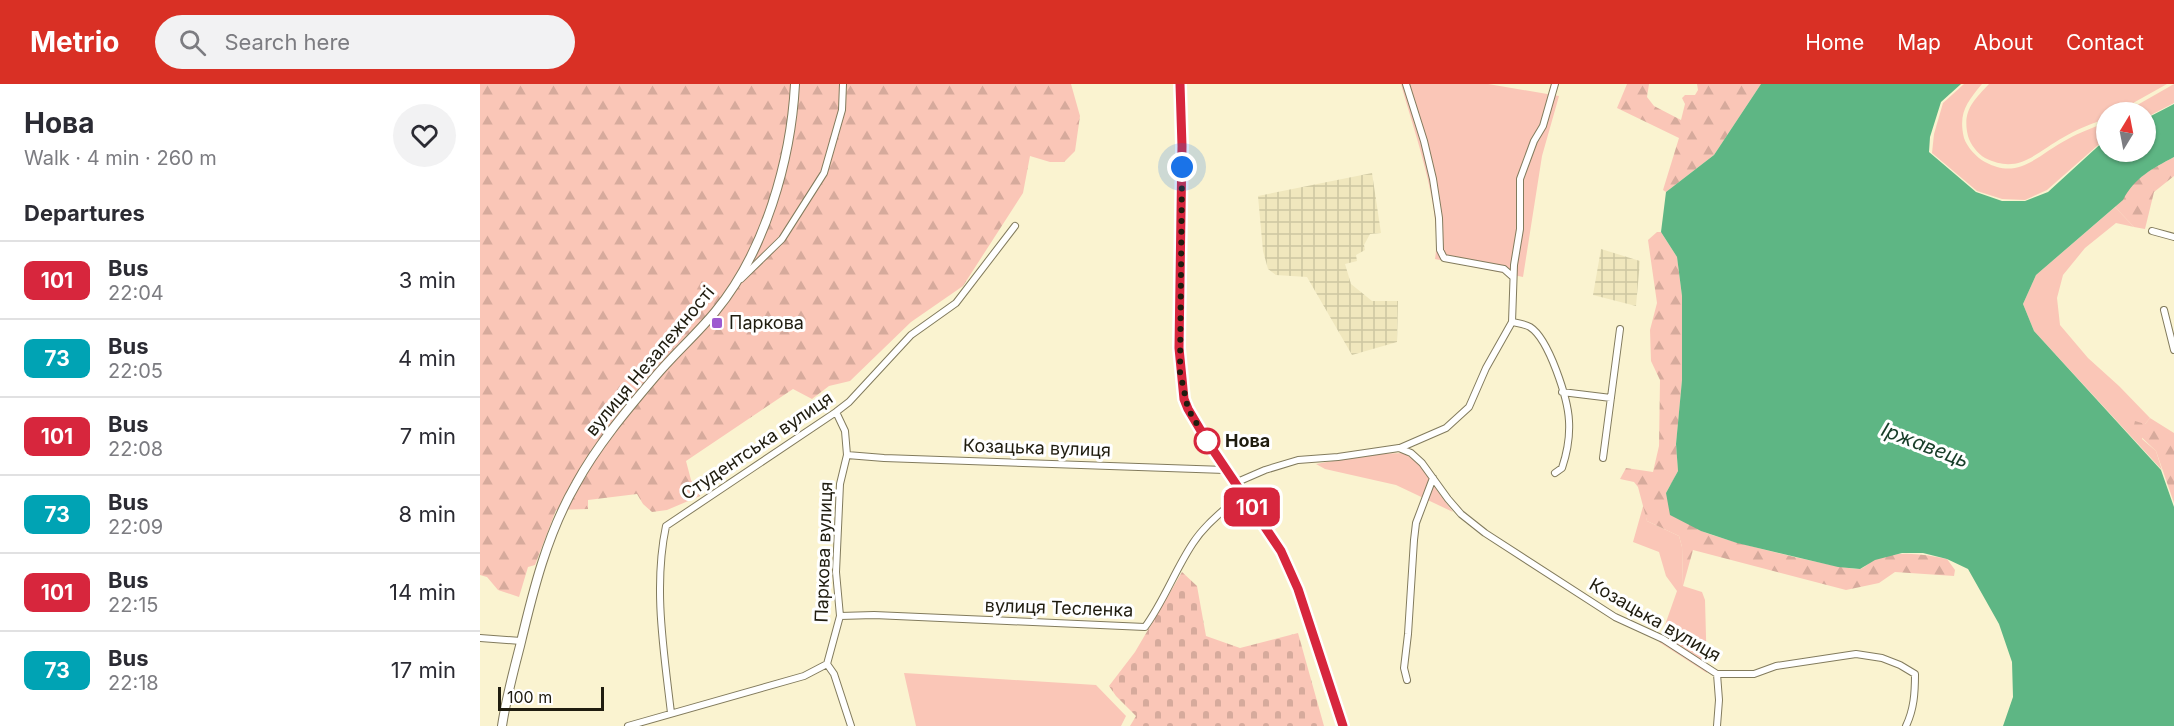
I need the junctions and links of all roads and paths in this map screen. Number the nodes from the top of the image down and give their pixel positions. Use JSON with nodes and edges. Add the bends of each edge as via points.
{"nodes":[{"id":1,"x":795,"y":84,"type":"edge"},
{"id":2,"x":843,"y":84,"type":"edge"},
{"id":3,"x":1180,"y":84,"type":"edge"},
{"id":4,"x":1406,"y":84,"type":"edge"},
{"id":5,"x":1555,"y":84,"type":"edge"},
{"id":6,"x":1015,"y":226,"type":"dead end"},
{"id":7,"x":2152,"y":231,"type":"dead end"},
{"id":8,"x":2174,"y":237,"type":"edge"},
{"id":9,"x":1514,"y":277,"type":"junction"},
{"id":10,"x":736,"y":283,"type":"junction"},
{"id":11,"x":2164,"y":310,"type":"dead end"},
{"id":12,"x":1512,"y":321,"type":"junction"},
{"id":13,"x":1620,"y":329,"type":"dead end"},
{"id":14,"x":2174,"y":350,"type":"edge"},
{"id":15,"x":1563,"y":392,"type":"junction"},
{"id":16,"x":1611,"y":398,"type":"junction"},
{"id":17,"x":836,"y":412,"type":"junction"},
{"id":18,"x":1399,"y":448,"type":"junction"},
{"id":19,"x":847,"y":455,"type":"junction"},
{"id":20,"x":1603,"y":458,"type":"dead end"},
{"id":21,"x":1226,"y":470,"type":"junction"},
{"id":22,"x":1555,"y":473,"type":"dead end"},
{"id":23,"x":1433,"y":478,"type":"junction"},
{"id":24,"x":1236,"y":483,"type":"junction"},
{"id":25,"x":1242,"y":493,"type":"junction"},
{"id":26,"x":840,"y":616,"type":"junction"},
{"id":27,"x":480,"y":638,"type":"edge"},
{"id":28,"x":521,"y":641,"type":"junction"},
{"id":29,"x":827,"y":664,"type":"junction"},
{"id":30,"x":1717,"y":674,"type":"junction"},
{"id":31,"x":1407,"y":680,"type":"dead end"},
{"id":32,"x":671,"y":713,"type":"junction"},
{"id":33,"x":502,"y":726,"type":"edge"},
{"id":34,"x":628,"y":726,"type":"edge"},
{"id":35,"x":851,"y":726,"type":"edge"},
{"id":36,"x":1343,"y":726,"type":"edge"},
{"id":37,"x":1717,"y":726,"type":"edge"},
{"id":38,"x":1906,"y":726,"type":"edge"}],
"edges":[{"from":1,"to":10,"type":"main road","name":"вулиця Незалежності","via":[[782,169],[757,241]]},
{"from":2,"to":10,"type":"street","via":[[842,110],[824,173],[783,239]]},
{"from":3,"to":21,"type":"street","via":[[1180,372],[1188,409]]},
{"from":4,"to":9,"type":"street","via":[[1433,179],[1444,258],[1504,269]]},
{"from":5,"to":9,"type":"street","via":[[1544,126],[1520,179],[1520,229]]},
{"from":6,"to":17,"type":"street","name":"Студентська вулиця","via":[[956,303],[910,334]]},
{"from":7,"to":8,"type":"street"},
{"from":9,"to":12,"type":"street"},
{"from":10,"to":28,"type":"main road","name":"вулиця Незалежності","via":[[711,317],[653,378],[576,483],[540,566]]},
{"from":11,"to":14,"type":"street"},
{"from":12,"to":15,"type":"street","via":[[1530,327],[1541,337]]},
{"from":12,"to":18,"type":"street","via":[[1469,407],[1446,428]]},
{"from":13,"to":16,"type":"street"},
{"from":15,"to":16,"type":"street"},
{"from":15,"to":22,"type":"street","via":[[1569,438],[1562,468]]},
{"from":16,"to":20,"type":"street"},
{"from":17,"to":19,"type":"street","name":"Паркова вулиця","via":[[845,431]]},
{"from":17,"to":32,"type":"street","name":"Студентська вулиця","via":[[666,526],[660,591]]},
{"from":18,"to":23,"type":"street","name":"Козацька вулиця","via":[[1411,453]]},
{"from":18,"to":24,"type":"street","via":[[1298,460]]},
{"from":19,"to":21,"type":"street","name":"Козацька вулиця"},
{"from":19,"to":26,"type":"street","name":"Паркова вулиця","via":[[840,484],[836,572]]},
{"from":21,"to":24,"type":"street"},
{"from":23,"to":30,"type":"street","name":"Козацька вулиця","via":[[1461,514],[1485,533],[1615,617],[1663,639]]},
{"from":23,"to":31,"type":"street","via":[[1416,523],[1404,668]]},
{"from":24,"to":25,"type":"street"},
{"from":25,"to":26,"type":"street","name":"вулиця Тесленка","via":[[1194,541],[1145,627]]},
{"from":25,"to":36,"type":"street","via":[[1281,551],[1298,589]]},
{"from":26,"to":29,"type":"street","name":"Паркова вулиця"},
{"from":27,"to":28,"type":"street"},
{"from":28,"to":33,"type":"main road","name":"вулиця Незалежності"},
{"from":29,"to":32,"type":"street","via":[[804,676]]},
{"from":29,"to":35,"type":"street"},
{"from":30,"to":37,"type":"street"},
{"from":30,"to":38,"type":"street","name":"Козацька вулиця","via":[[1754,674],[1776,666],[1856,654],[1882,658],[1915,674],[1915,694]]},
{"from":32,"to":34,"type":"street"}]}
